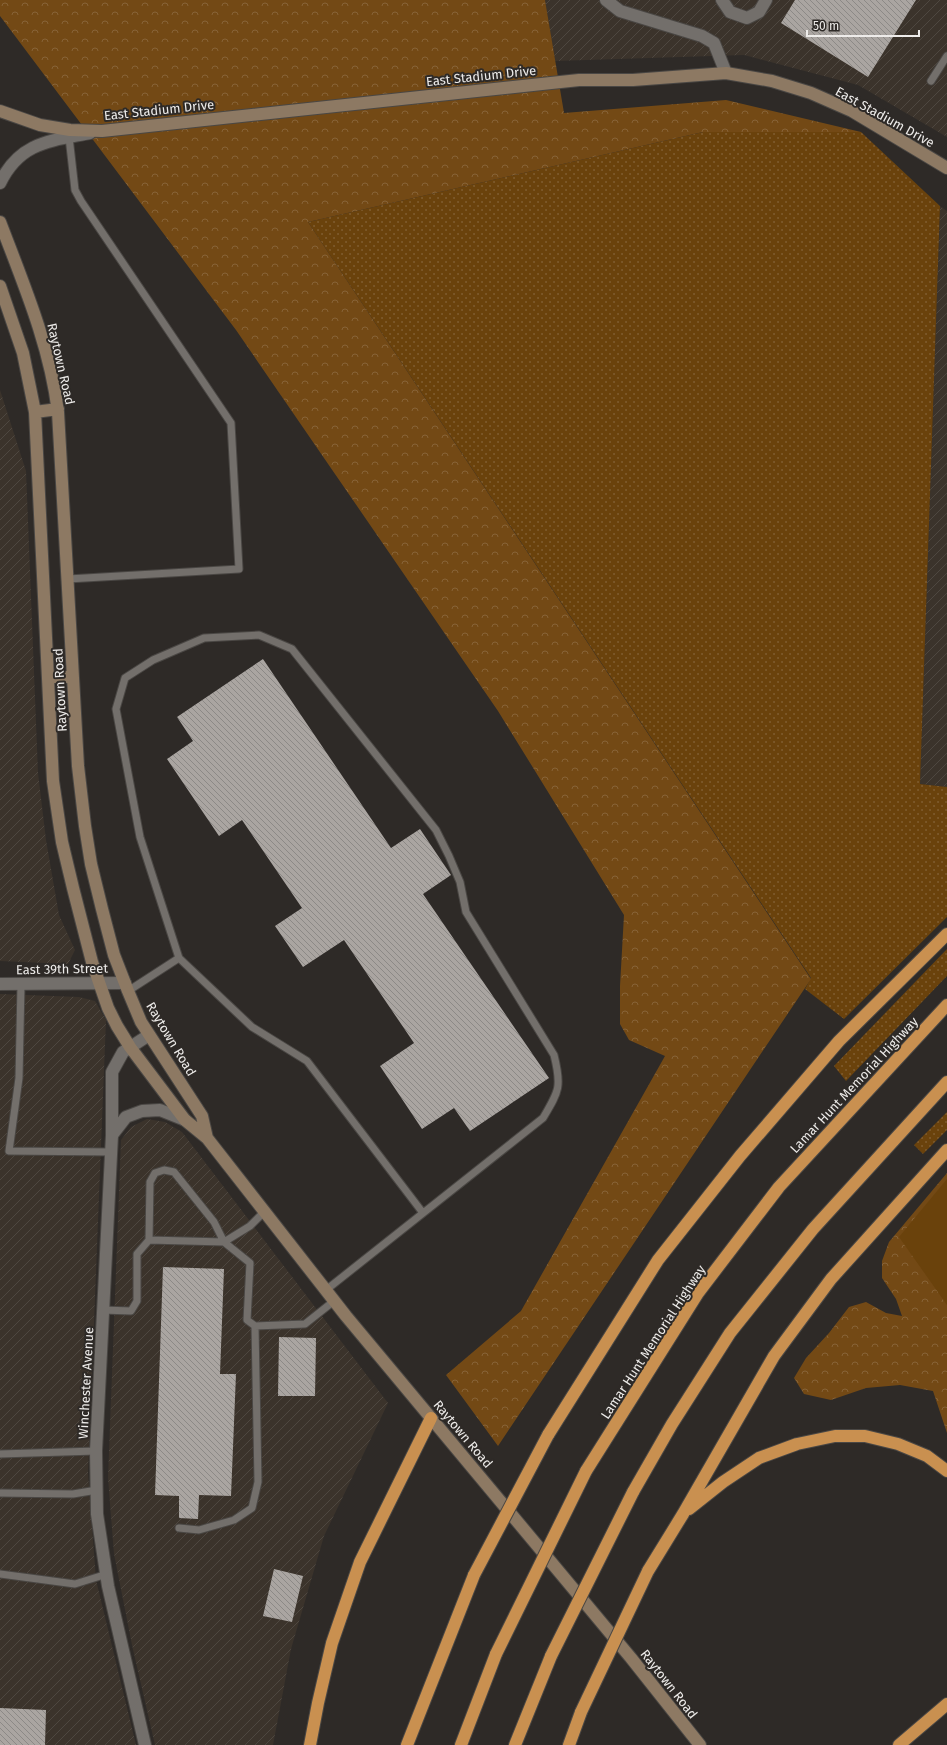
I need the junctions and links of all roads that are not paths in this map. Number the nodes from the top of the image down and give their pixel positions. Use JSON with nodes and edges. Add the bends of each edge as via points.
{"nodes":[{"id":1,"x":606,"y":0,"type":"edge"},
{"id":2,"x":722,"y":0,"type":"edge"},
{"id":3,"x":766,"y":0,"type":"edge"},
{"id":4,"x":947,"y":56,"type":"edge"},
{"id":5,"x":726,"y":74,"type":"junction"},
{"id":6,"x":931,"y":81,"type":"dead end"},
{"id":7,"x":0,"y":111,"type":"edge"},
{"id":8,"x":102,"y":130,"type":"junction"},
{"id":9,"x":69,"y":137,"type":"junction"},
{"id":10,"x":947,"y":168,"type":"edge"},
{"id":11,"x":0,"y":183,"type":"edge"},
{"id":12,"x":0,"y":222,"type":"edge"},
{"id":13,"x":0,"y":286,"type":"edge"},
{"id":14,"x":58,"y":409,"type":"junction"},
{"id":15,"x":35,"y":412,"type":"junction"},
{"id":16,"x":68,"y":579,"type":"junction"},
{"id":17,"x":48,"y":677,"type":"junction"},
{"id":18,"x":73,"y":677,"type":"junction"},
{"id":19,"x":947,"y":934,"type":"edge"},
{"id":20,"x":179,"y":958,"type":"junction"},
{"id":21,"x":99,"y":983,"type":"junction"},
{"id":22,"x":0,"y":984,"type":"edge"},
{"id":23,"x":20,"y":985,"type":"junction"},
{"id":24,"x":126,"y":987,"type":"junction"},
{"id":25,"x":947,"y":1005,"type":"edge"},
{"id":26,"x":149,"y":1035,"type":"junction"},
{"id":27,"x":130,"y":1047,"type":"junction"},
{"id":28,"x":947,"y":1082,"type":"edge"},
{"id":29,"x":185,"y":1120,"type":"junction"},
{"id":30,"x":112,"y":1135,"type":"junction"},
{"id":31,"x":207,"y":1138,"type":"junction"},
{"id":32,"x":947,"y":1150,"type":"edge"},
{"id":33,"x":112,"y":1152,"type":"junction"},
{"id":34,"x":264,"y":1212,"type":"junction"},
{"id":35,"x":423,"y":1214,"type":"junction"},
{"id":36,"x":150,"y":1240,"type":"junction"},
{"id":37,"x":224,"y":1242,"type":"junction"},
{"id":38,"x":326,"y":1290,"type":"junction"},
{"id":39,"x":334,"y":1300,"type":"junction"},
{"id":40,"x":104,"y":1310,"type":"junction"},
{"id":41,"x":255,"y":1326,"type":"junction"},
{"id":42,"x":431,"y":1418,"type":"junction"},
{"id":43,"x":96,"y":1450,"type":"junction"},
{"id":44,"x":0,"y":1454,"type":"edge"},
{"id":45,"x":947,"y":1471,"type":"edge"},
{"id":46,"x":97,"y":1490,"type":"junction"},
{"id":47,"x":0,"y":1493,"type":"edge"},
{"id":48,"x":683,"y":1514,"type":"junction"},
{"id":49,"x":179,"y":1528,"type":"dead end"},
{"id":50,"x":0,"y":1574,"type":"edge"},
{"id":51,"x":106,"y":1574,"type":"junction"},
{"id":52,"x":947,"y":1704,"type":"edge"},
{"id":53,"x":145,"y":1745,"type":"edge"},
{"id":54,"x":310,"y":1745,"type":"edge"},
{"id":55,"x":407,"y":1745,"type":"edge"},
{"id":56,"x":461,"y":1745,"type":"edge"},
{"id":57,"x":515,"y":1745,"type":"edge"},
{"id":58,"x":569,"y":1745,"type":"edge"},
{"id":59,"x":700,"y":1745,"type":"edge"},
{"id":60,"x":899,"y":1745,"type":"edge"}],
"edges":[{"from":1,"to":5,"type":"street","via":[[620,11],[702,36],[714,43]]},
{"from":2,"to":3,"type":"street","via":[[730,12],[747,18],[758,12]]},
{"from":4,"to":6,"type":"lane"},
{"from":5,"to":8,"type":"main road","name":"East Stadium Drive","via":[[633,80],[579,80]]},
{"from":5,"to":10,"type":"main road","name":"East Stadium Drive","via":[[772,81],[811,93],[852,111]]},
{"from":7,"to":8,"type":"main road","name":"East Stadium Drive","via":[[40,125],[70,130]]},
{"from":8,"to":9,"type":"street"},
{"from":9,"to":11,"type":"street","via":[[27,150],[10,165]]},
{"from":9,"to":16,"type":"lane","via":[[75,190],[81,201],[232,423],[239,569]]},
{"from":12,"to":14,"type":"main road","name":"Raytown Road","via":[[42,334]]},
{"from":13,"to":15,"type":"main road","name":"Raytown Road","via":[[23,353]]},
{"from":14,"to":15,"type":"main road"},
{"from":14,"to":16,"type":"main road","name":"Raytown Road"},
{"from":15,"to":17,"type":"main road","name":"Raytown Road"},
{"from":16,"to":18,"type":"main road","name":"Raytown Road"},
{"from":17,"to":18,"type":"main road"},
{"from":17,"to":21,"type":"main road","name":"Raytown Road","via":[[53,781],[62,842]]},
{"from":18,"to":24,"type":"main road","name":"Raytown Road","via":[[78,766],[85,826],[102,909],[114,955]]},
{"from":19,"to":55,"type":"highway","bridge":true,"via":[[839,1041],[740,1156],[658,1260],[548,1435],[474,1575]]},
{"from":20,"to":24,"type":"lane"},
{"from":20,"to":35,"type":"lane","via":[[252,1028],[307,1062]]},
{"from":20,"to":35,"type":"lane","via":[[140,837],[116,709],[125,678],[153,660],[204,638],[259,635],[292,649],[436,830],[460,882],[466,912],[554,1055],[559,1075],[558,1094],[543,1118]]},
{"from":21,"to":23,"type":"street","name":"East 39th Street"},
{"from":21,"to":24,"type":"street","name":"East 39th Street"},
{"from":21,"to":27,"type":"main road","name":"Raytown Road","via":[[117,1026]]},
{"from":22,"to":23,"type":"street","name":"East 39th Street"},
{"from":23,"to":33,"type":"lane","via":[[19,1078],[9,1152]]},
{"from":24,"to":26,"type":"main road","name":"Raytown Road"},
{"from":25,"to":56,"type":"highway","name":"Lamar Hunt Memorial Highway","bridge":true,"via":[[779,1187],[698,1293],[586,1471],[496,1654]]},
{"from":26,"to":27,"type":"street","name":"Winchester Avenue"},
{"from":26,"to":31,"type":"main road","name":"Raytown Road","via":[[202,1116]]},
{"from":27,"to":29,"type":"main road","name":"Raytown Road"},
{"from":27,"to":30,"type":"street","name":"Winchester Avenue","via":[[123,1052],[112,1072]]},
{"from":28,"to":57,"type":"highway","bridge":true,"via":[[813,1229],[730,1333],[672,1424],[633,1492],[551,1656]]},
{"from":29,"to":30,"type":"street","via":[[160,1110],[142,1111],[126,1117]]},
{"from":29,"to":31,"type":"main road","name":"Raytown Road"},
{"from":30,"to":33,"type":"street","name":"Winchester Avenue"},
{"from":31,"to":34,"type":"main road","name":"Raytown Road"},
{"from":32,"to":48,"type":"highway","via":[[831,1279],[774,1356]]},
{"from":33,"to":40,"type":"street","name":"Winchester Avenue"},
{"from":34,"to":37,"type":"lane","via":[[250,1226]]},
{"from":34,"to":38,"type":"main road","name":"Raytown Road"},
{"from":35,"to":38,"type":"lane"},
{"from":36,"to":37,"type":"lane"},
{"from":36,"to":37,"type":"lane","via":[[150,1182],[156,1173],[164,1170],[174,1172],[214,1222]]},
{"from":36,"to":40,"type":"lane","via":[[137,1254],[137,1300],[131,1311]]},
{"from":37,"to":41,"type":"lane","via":[[250,1263],[247,1320]]},
{"from":38,"to":39,"type":"main road","name":"Raytown Road"},
{"from":39,"to":41,"type":"lane","via":[[304,1324]]},
{"from":39,"to":42,"type":"main road","name":"Raytown Road"},
{"from":40,"to":43,"type":"street","name":"Winchester Avenue"},
{"from":41,"to":49,"type":"lane","via":[[258,1482],[252,1508],[234,1520],[199,1530]]},
{"from":42,"to":54,"type":"highway","via":[[360,1562],[332,1644]]},
{"from":42,"to":59,"type":"main road","name":"Raytown Road"},
{"from":43,"to":44,"type":"lane"},
{"from":43,"to":46,"type":"street","name":"Winchester Avenue"},
{"from":45,"to":48,"type":"highway","via":[[927,1456],[898,1444],[865,1436],[836,1436],[797,1444],[759,1458],[723,1482]]},
{"from":46,"to":47,"type":"lane","via":[[73,1494]]},
{"from":46,"to":51,"type":"street","name":"Winchester Avenue"},
{"from":48,"to":58,"type":"highway","bridge":true,"via":[[648,1571],[581,1712]]},
{"from":50,"to":51,"type":"lane","via":[[75,1584]]},
{"from":51,"to":53,"type":"street","name":"Winchester Avenue"},
{"from":52,"to":60,"type":"highway"}]}
